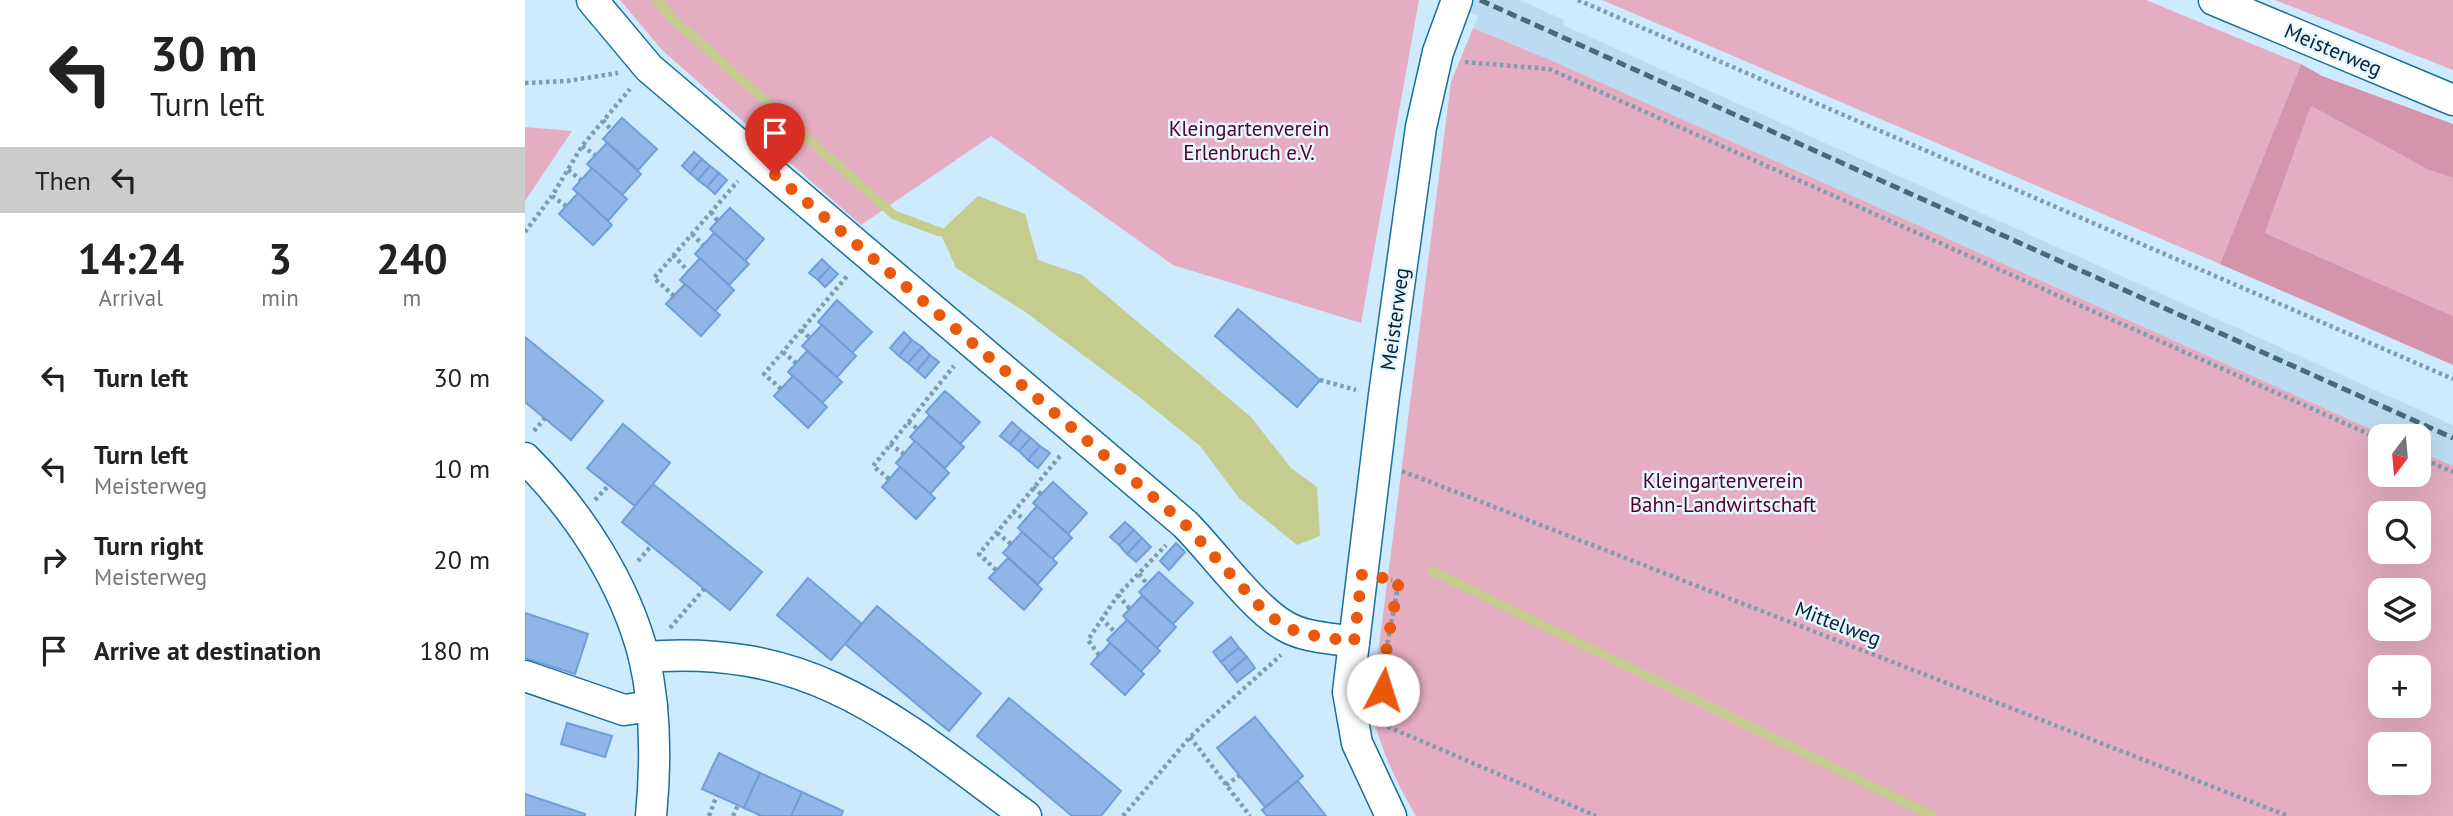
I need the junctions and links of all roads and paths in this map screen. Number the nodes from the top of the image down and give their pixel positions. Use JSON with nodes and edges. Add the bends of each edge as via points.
{"nodes":[{"id":1,"x":592,"y":0,"type":"edge"},
{"id":2,"x":1457,"y":0,"type":"edge"},
{"id":3,"x":1578,"y":0,"type":"edge"},
{"id":4,"x":2214,"y":0,"type":"edge"},
{"id":5,"x":1438,"y":52,"type":"junction"},
{"id":6,"x":649,"y":68,"type":"junction"},
{"id":7,"x":525,"y":83,"type":"edge"},
{"id":8,"x":2453,"y":100,"type":"edge"},
{"id":9,"x":603,"y":120,"type":"junction"},
{"id":10,"x":611,"y":130,"type":"dead end"},
{"id":11,"x":582,"y":146,"type":"junction"},
{"id":12,"x":595,"y":155,"type":"dead end"},
{"id":13,"x":757,"y":160,"type":"junction"},
{"id":14,"x":568,"y":170,"type":"junction"},
{"id":15,"x":581,"y":180,"type":"dead end"},
{"id":16,"x":552,"y":196,"type":"junction"},
{"id":17,"x":566,"y":206,"type":"dead end"},
{"id":18,"x":711,"y":212,"type":"junction"},
{"id":19,"x":718,"y":221,"type":"dead end"},
{"id":20,"x":525,"y":232,"type":"edge"},
{"id":21,"x":692,"y":234,"type":"junction"},
{"id":22,"x":703,"y":246,"type":"dead end"},
{"id":23,"x":866,"y":253,"type":"junction"},
{"id":24,"x":674,"y":255,"type":"junction"},
{"id":25,"x":688,"y":271,"type":"dead end"},
{"id":26,"x":674,"y":296,"type":"dead end"},
{"id":27,"x":820,"y":307,"type":"junction"},
{"id":28,"x":826,"y":313,"type":"dead end"},
{"id":29,"x":801,"y":330,"type":"junction"},
{"id":30,"x":810,"y":338,"type":"dead end"},
{"id":31,"x":973,"y":344,"type":"junction"},
{"id":32,"x":783,"y":352,"type":"junction"},
{"id":33,"x":796,"y":363,"type":"dead end"},
{"id":34,"x":2453,"y":379,"type":"edge"},
{"id":35,"x":1320,"y":380,"type":"dead end"},
{"id":36,"x":781,"y":389,"type":"dead end"},
{"id":37,"x":1384,"y":395,"type":"junction"},
{"id":38,"x":926,"y":399,"type":"junction"},
{"id":39,"x":934,"y":404,"type":"dead end"},
{"id":40,"x":908,"y":422,"type":"junction"},
{"id":41,"x":918,"y":429,"type":"dead end"},
{"id":42,"x":1079,"y":434,"type":"junction"},
{"id":43,"x":2368,"y":434,"type":"edge"},
{"id":44,"x":890,"y":444,"type":"junction"},
{"id":45,"x":904,"y":454,"type":"dead end"},
{"id":46,"x":525,"y":458,"type":"edge"},
{"id":47,"x":1376,"y":461,"type":"junction"},
{"id":48,"x":2431,"y":462,"type":"edge"},
{"id":49,"x":2453,"y":472,"type":"edge"},
{"id":50,"x":889,"y":480,"type":"dead end"},
{"id":51,"x":1033,"y":487,"type":"junction"},
{"id":52,"x":1041,"y":494,"type":"dead end"},
{"id":53,"x":1013,"y":511,"type":"junction"},
{"id":54,"x":1025,"y":520,"type":"dead end"},
{"id":55,"x":1185,"y":524,"type":"junction"},
{"id":56,"x":997,"y":533,"type":"junction"},
{"id":57,"x":1011,"y":544,"type":"dead end"},
{"id":58,"x":996,"y":570,"type":"dead end"},
{"id":59,"x":1139,"y":574,"type":"junction"},
{"id":60,"x":1362,"y":574,"type":"junction"},
{"id":61,"x":1147,"y":584,"type":"dead end"},
{"id":62,"x":704,"y":589,"type":"dead end"},
{"id":63,"x":1118,"y":595,"type":"junction"},
{"id":64,"x":1131,"y":608,"type":"dead end"},
{"id":65,"x":1101,"y":618,"type":"junction"},
{"id":66,"x":1115,"y":632,"type":"dead end"},
{"id":67,"x":1354,"y":642,"type":"junction"},
{"id":68,"x":1099,"y":655,"type":"dead end"},
{"id":69,"x":644,"y":657,"type":"junction"},
{"id":70,"x":1267,"y":667,"type":"dead end"},
{"id":71,"x":525,"y":676,"type":"edge"},
{"id":72,"x":652,"y":706,"type":"junction"},
{"id":73,"x":1189,"y":737,"type":"junction"},
{"id":74,"x":1239,"y":776,"type":"dead end"},
{"id":75,"x":1226,"y":785,"type":"junction"},
{"id":76,"x":717,"y":795,"type":"dead end"},
{"id":77,"x":738,"y":805,"type":"dead end"},
{"id":78,"x":651,"y":816,"type":"edge"},
{"id":79,"x":709,"y":816,"type":"edge"},
{"id":80,"x":733,"y":816,"type":"edge"},
{"id":81,"x":1027,"y":816,"type":"edge"},
{"id":82,"x":1123,"y":816,"type":"edge"},
{"id":83,"x":1250,"y":816,"type":"edge"},
{"id":84,"x":1391,"y":816,"type":"edge"},
{"id":85,"x":1596,"y":816,"type":"edge"},
{"id":86,"x":2288,"y":816,"type":"edge"}],
"edges":[{"from":1,"to":6,"type":"street"},
{"from":2,"to":5,"type":"street","name":"Meisterweg"},
{"from":3,"to":34,"type":"path"},
{"from":4,"to":8,"type":"street","name":"Meisterweg"},
{"from":5,"to":37,"type":"street","name":"Meisterweg","via":[[1421,127]]},
{"from":5,"to":43,"type":"path","via":[[1463,62],[1549,69]]},
{"from":6,"to":7,"type":"path","via":[[567,82]]},
{"from":6,"to":9,"type":"path"},
{"from":6,"to":13,"type":"street"},
{"from":9,"to":10,"type":"path"},
{"from":9,"to":11,"type":"path"},
{"from":11,"to":12,"type":"path"},
{"from":11,"to":14,"type":"path"},
{"from":13,"to":18,"type":"path"},
{"from":13,"to":23,"type":"street"},
{"from":14,"to":15,"type":"path"},
{"from":14,"to":16,"type":"path"},
{"from":16,"to":17,"type":"path"},
{"from":16,"to":20,"type":"path"},
{"from":18,"to":19,"type":"path"},
{"from":18,"to":21,"type":"path"},
{"from":21,"to":22,"type":"path"},
{"from":21,"to":24,"type":"path"},
{"from":23,"to":27,"type":"path"},
{"from":23,"to":31,"type":"street"},
{"from":24,"to":25,"type":"path"},
{"from":24,"to":26,"type":"path","via":[[654,278]]},
{"from":27,"to":28,"type":"path"},
{"from":27,"to":29,"type":"path"},
{"from":29,"to":30,"type":"path"},
{"from":29,"to":32,"type":"path"},
{"from":31,"to":38,"type":"path"},
{"from":31,"to":42,"type":"street"},
{"from":32,"to":33,"type":"path"},
{"from":32,"to":36,"type":"path","via":[[764,374]]},
{"from":35,"to":37,"type":"path"},
{"from":37,"to":47,"type":"street","name":"Meisterweg"},
{"from":38,"to":39,"type":"path"},
{"from":38,"to":40,"type":"path"},
{"from":40,"to":41,"type":"path"},
{"from":40,"to":44,"type":"path"},
{"from":42,"to":51,"type":"path"},
{"from":42,"to":55,"type":"street"},
{"from":44,"to":45,"type":"path"},
{"from":44,"to":50,"type":"path","via":[[873,466]]},
{"from":46,"to":69,"type":"street","via":[[550,483],[598,552]]},
{"from":47,"to":60,"type":"street","name":"Meisterweg"},
{"from":47,"to":86,"type":"path","name":"Mittelweg"},
{"from":48,"to":49,"type":"path"},
{"from":51,"to":52,"type":"path"},
{"from":51,"to":53,"type":"path"},
{"from":53,"to":54,"type":"path"},
{"from":53,"to":56,"type":"path"},
{"from":55,"to":59,"type":"path"},
{"from":55,"to":67,"type":"street","via":[[1264,611],[1285,627]]},
{"from":56,"to":57,"type":"path"},
{"from":56,"to":58,"type":"path","via":[[979,554]]},
{"from":59,"to":61,"type":"path"},
{"from":59,"to":63,"type":"path"},
{"from":60,"to":67,"type":"street","name":"Meisterweg"},
{"from":60,"to":85,"type":"path","via":[[1399,581],[1387,645],[1384,725]]},
{"from":62,"to":69,"type":"path"},
{"from":63,"to":64,"type":"path"},
{"from":63,"to":65,"type":"path"},
{"from":65,"to":66,"type":"path"},
{"from":65,"to":68,"type":"path","via":[[1088,640]]},
{"from":67,"to":84,"type":"street","name":"Meisterweg","via":[[1348,692],[1357,743]]},
{"from":69,"to":72,"type":"street"},
{"from":69,"to":81,"type":"street","via":[[737,657],[841,689],[904,726]]},
{"from":70,"to":73,"type":"path"},
{"from":71,"to":72,"type":"street","via":[[624,710]]},
{"from":72,"to":78,"type":"street"},
{"from":73,"to":75,"type":"path"},
{"from":73,"to":82,"type":"path"},
{"from":74,"to":75,"type":"path"},
{"from":75,"to":83,"type":"path"},
{"from":76,"to":79,"type":"path"},
{"from":77,"to":80,"type":"path"}]}
